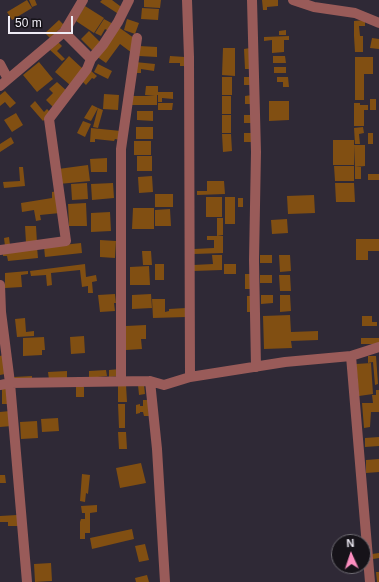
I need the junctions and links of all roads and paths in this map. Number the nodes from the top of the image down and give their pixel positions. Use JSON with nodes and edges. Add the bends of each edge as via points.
{"nodes":[{"id":1,"x":83,"y":0,"type":"edge"},
{"id":2,"x":129,"y":0,"type":"edge"},
{"id":3,"x":187,"y":0,"type":"edge"},
{"id":4,"x":252,"y":0,"type":"edge"},
{"id":5,"x":293,"y":0,"type":"edge"},
{"id":6,"x":379,"y":23,"type":"edge"},
{"id":7,"x":64,"y":32,"type":"junction"},
{"id":8,"x":137,"y":38,"type":"dead end"},
{"id":9,"x":91,"y":59,"type":"junction"},
{"id":10,"x":0,"y":64,"type":"edge"},
{"id":11,"x":8,"y":78,"type":"junction"},
{"id":12,"x":0,"y":86,"type":"edge"},
{"id":13,"x":0,"y":250,"type":"edge"},
{"id":14,"x":0,"y":285,"type":"edge"},
{"id":15,"x":379,"y":347,"type":"edge"},
{"id":16,"x":351,"y":356,"type":"junction"},
{"id":17,"x":256,"y":367,"type":"junction"},
{"id":18,"x":190,"y":377,"type":"junction"},
{"id":19,"x":121,"y":381,"type":"junction"},
{"id":20,"x":150,"y":381,"type":"junction"},
{"id":21,"x":5,"y":384,"type":"edge"},
{"id":22,"x":27,"y":582,"type":"edge"},
{"id":23,"x":165,"y":582,"type":"edge"},
{"id":24,"x":370,"y":582,"type":"edge"}],
"edges":[{"from":1,"to":7,"type":"street"},
{"from":2,"to":9,"type":"street","via":[[104,45]]},
{"from":3,"to":18,"type":"street"},
{"from":4,"to":17,"type":"street","via":[[256,152]]},
{"from":5,"to":6,"type":"street","via":[[314,7],[355,12]]},
{"from":7,"to":9,"type":"street"},
{"from":7,"to":11,"type":"street"},
{"from":8,"to":19,"type":"street","via":[[121,149]]},
{"from":9,"to":13,"type":"street","via":[[87,69],[49,119],[66,241]]},
{"from":10,"to":11,"type":"street"},
{"from":11,"to":12,"type":"street"},
{"from":14,"to":21,"type":"street"},
{"from":15,"to":16,"type":"street"},
{"from":16,"to":17,"type":"street"},
{"from":16,"to":24,"type":"street"},
{"from":17,"to":18,"type":"street"},
{"from":18,"to":20,"type":"street","via":[[164,385]]},
{"from":19,"to":20,"type":"street"},
{"from":19,"to":21,"type":"street"},
{"from":20,"to":23,"type":"street"},
{"from":21,"to":22,"type":"street"}]}
